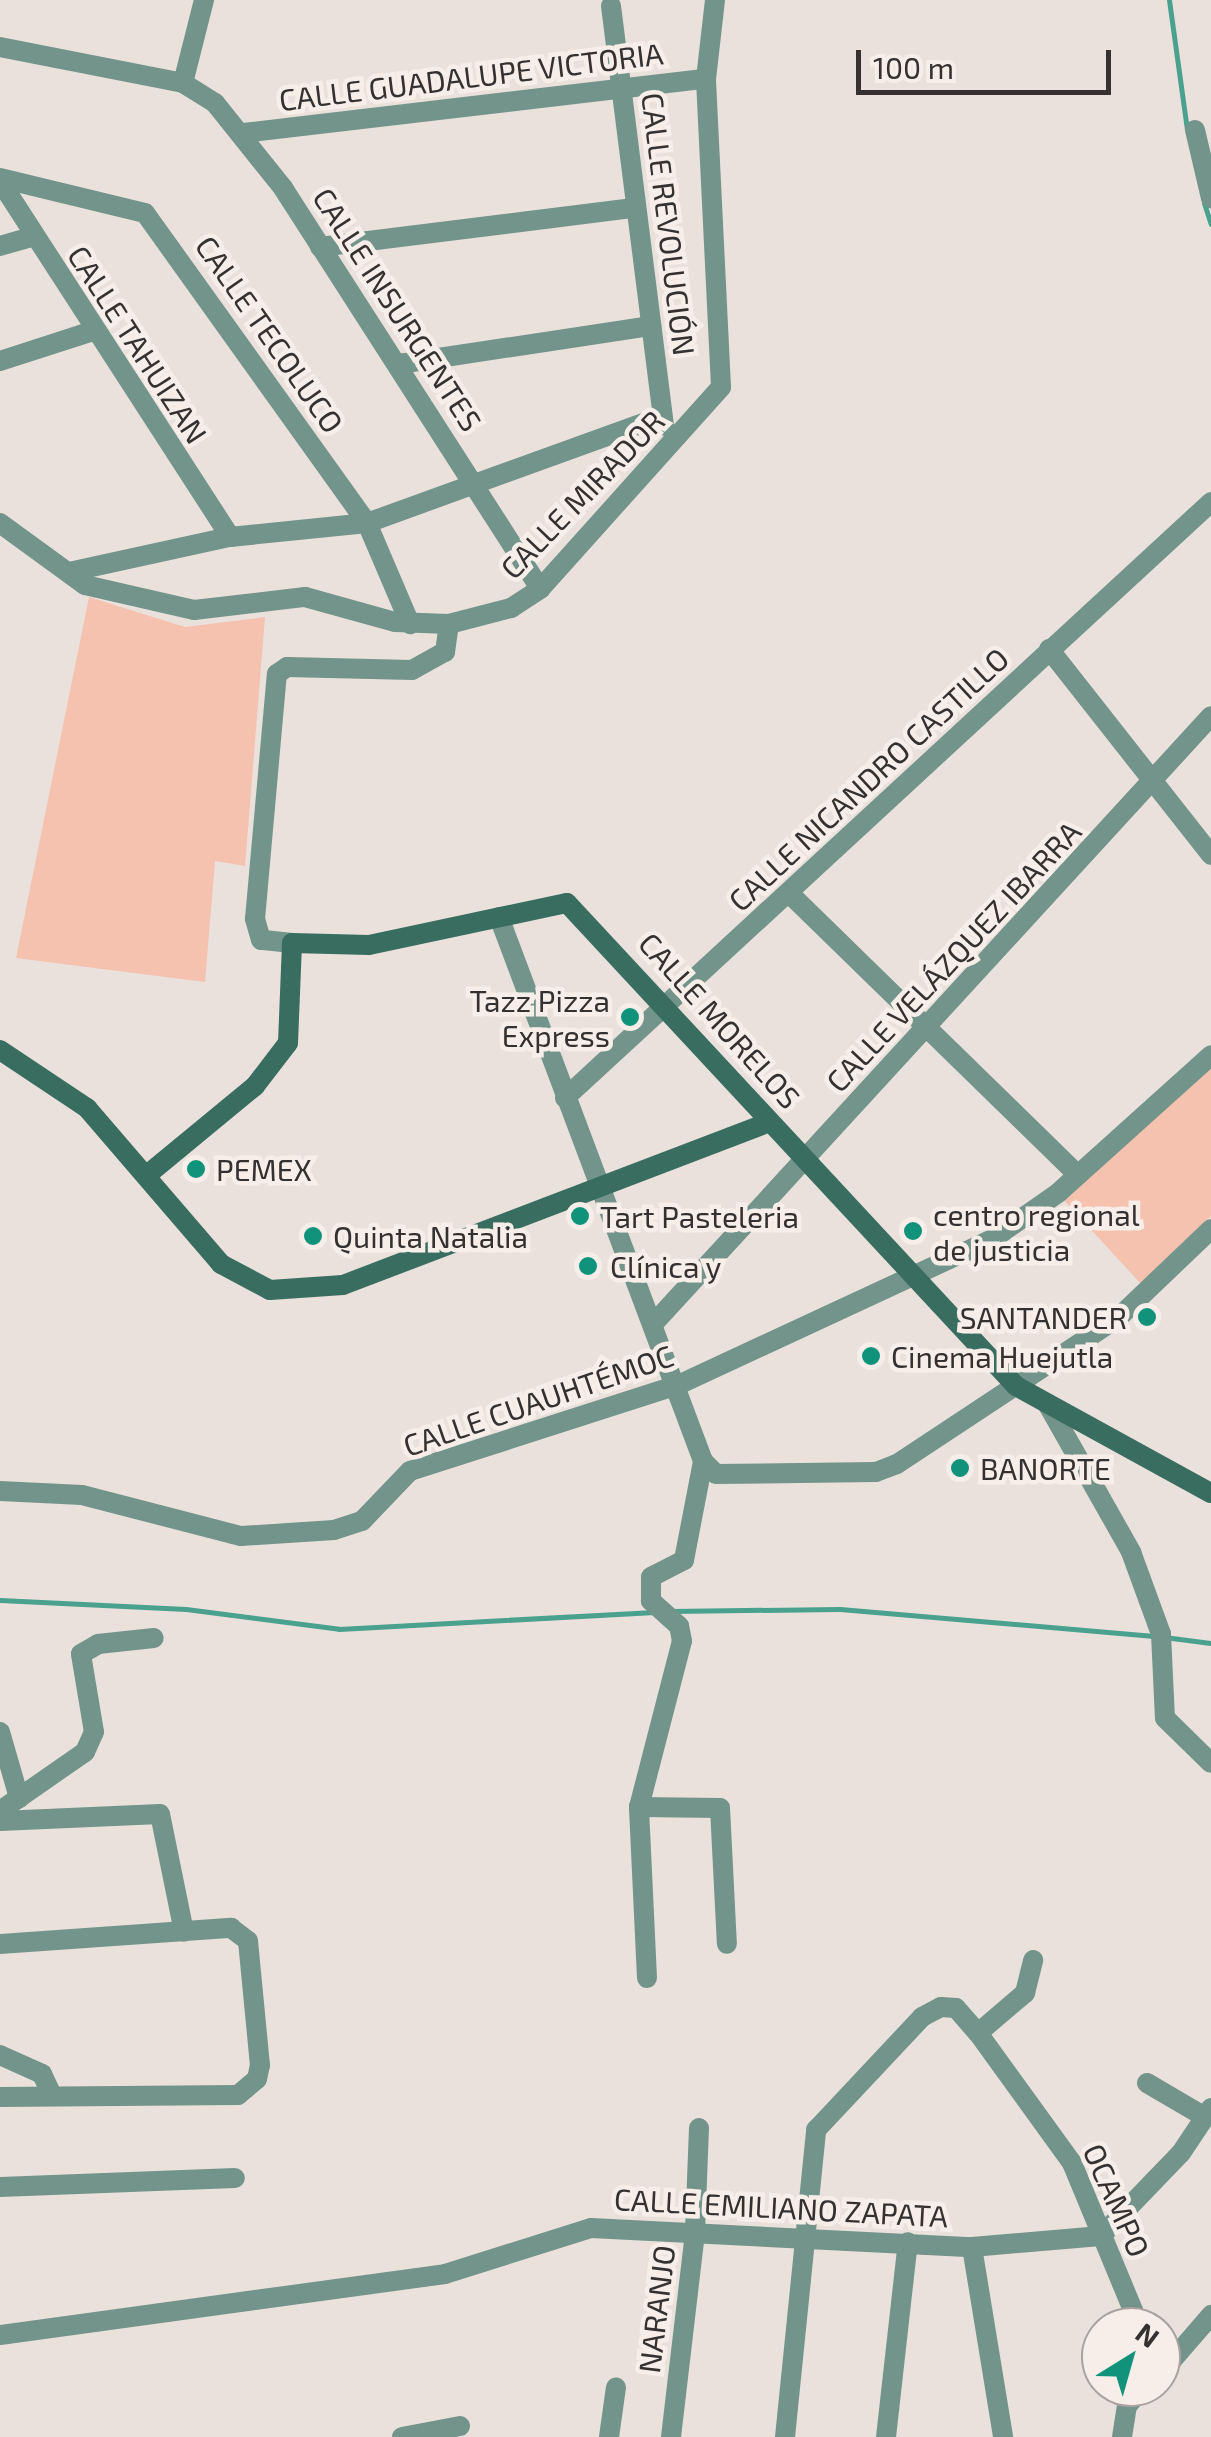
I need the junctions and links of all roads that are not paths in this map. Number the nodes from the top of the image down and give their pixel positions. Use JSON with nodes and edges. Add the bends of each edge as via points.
{"nodes":[{"id":1,"x":204,"y":0,"type":"edge"},
{"id":2,"x":714,"y":0,"type":"edge"},
{"id":3,"x":612,"y":6,"type":"dead end"},
{"id":4,"x":0,"y":47,"type":"edge"},
{"id":5,"x":706,"y":80,"type":"junction"},
{"id":6,"x":183,"y":82,"type":"junction"},
{"id":7,"x":622,"y":87,"type":"junction"},
{"id":8,"x":1196,"y":130,"type":"dead end"},
{"id":9,"x":242,"y":134,"type":"junction"},
{"id":10,"x":0,"y":179,"type":"edge"},
{"id":11,"x":1211,"y":198,"type":"edge"},
{"id":12,"x":634,"y":208,"type":"junction"},
{"id":13,"x":34,"y":236,"type":"junction"},
{"id":14,"x":0,"y":246,"type":"edge"},
{"id":15,"x":320,"y":248,"type":"junction"},
{"id":16,"x":652,"y":326,"type":"junction"},
{"id":17,"x":93,"y":332,"type":"junction"},
{"id":18,"x":0,"y":361,"type":"edge"},
{"id":19,"x":398,"y":364,"type":"junction"},
{"id":20,"x":662,"y":416,"type":"junction"},
{"id":21,"x":668,"y":450,"type":"junction"},
{"id":22,"x":478,"y":486,"type":"junction"},
{"id":23,"x":1211,"y":502,"type":"edge"},
{"id":24,"x":0,"y":523,"type":"edge"},
{"id":25,"x":367,"y":523,"type":"junction"},
{"id":26,"x":230,"y":537,"type":"junction"},
{"id":27,"x":69,"y":572,"type":"junction"},
{"id":28,"x":540,"y":589,"type":"junction"},
{"id":29,"x":410,"y":624,"type":"junction"},
{"id":30,"x":449,"y":624,"type":"junction"},
{"id":31,"x":1049,"y":649,"type":"junction"},
{"id":32,"x":1211,"y":716,"type":"edge"},
{"id":33,"x":1155,"y":783,"type":"junction"},
{"id":34,"x":1211,"y":855,"type":"edge"},
{"id":35,"x":791,"y":895,"type":"junction"},
{"id":36,"x":499,"y":916,"type":"junction"},
{"id":37,"x":292,"y":943,"type":"junction"},
{"id":38,"x":669,"y":1006,"type":"junction"},
{"id":39,"x":926,"y":1027,"type":"junction"},
{"id":40,"x":0,"y":1050,"type":"edge"},
{"id":41,"x":1211,"y":1055,"type":"edge"},
{"id":42,"x":565,"y":1098,"type":"junction"},
{"id":43,"x":770,"y":1122,"type":"junction"},
{"id":44,"x":808,"y":1157,"type":"junction"},
{"id":45,"x":147,"y":1175,"type":"junction"},
{"id":46,"x":1078,"y":1175,"type":"junction"},
{"id":47,"x":600,"y":1185,"type":"junction"},
{"id":48,"x":1211,"y":1229,"type":"edge"},
{"id":49,"x":919,"y":1276,"type":"junction"},
{"id":50,"x":655,"y":1322,"type":"junction"},
{"id":51,"x":678,"y":1385,"type":"junction"},
{"id":52,"x":1016,"y":1386,"type":"junction"},
{"id":53,"x":1048,"y":1404,"type":"junction"},
{"id":54,"x":709,"y":1468,"type":"junction"},
{"id":55,"x":0,"y":1491,"type":"edge"},
{"id":56,"x":1211,"y":1493,"type":"edge"},
{"id":57,"x":154,"y":1638,"type":"dead end"},
{"id":58,"x":0,"y":1732,"type":"edge"},
{"id":59,"x":1211,"y":1763,"type":"edge"},
{"id":60,"x":19,"y":1798,"type":"junction"},
{"id":61,"x":639,"y":1807,"type":"junction"},
{"id":62,"x":0,"y":1811,"type":"edge"},
{"id":63,"x":0,"y":1821,"type":"edge"},
{"id":64,"x":184,"y":1932,"type":"junction"},
{"id":65,"x":0,"y":1944,"type":"edge"},
{"id":66,"x":727,"y":1944,"type":"dead end"},
{"id":67,"x":1033,"y":1960,"type":"dead end"},
{"id":68,"x":647,"y":1978,"type":"dead end"},
{"id":69,"x":978,"y":2033,"type":"junction"},
{"id":70,"x":0,"y":2055,"type":"edge"},
{"id":71,"x":1148,"y":2083,"type":"dead end"},
{"id":72,"x":52,"y":2095,"type":"junction"},
{"id":73,"x":0,"y":2096,"type":"edge"},
{"id":74,"x":1208,"y":2113,"type":"edge"},
{"id":75,"x":700,"y":2128,"type":"dead end"},
{"id":76,"x":235,"y":2178,"type":"dead end"},
{"id":77,"x":0,"y":2186,"type":"edge"},
{"id":78,"x":696,"y":2232,"type":"junction"},
{"id":79,"x":1101,"y":2236,"type":"junction"},
{"id":80,"x":808,"y":2241,"type":"junction"},
{"id":81,"x":908,"y":2242,"type":"junction"},
{"id":82,"x":972,"y":2247,"type":"junction"},
{"id":83,"x":1131,"y":2307,"type":"edge"},
{"id":84,"x":1211,"y":2315,"type":"edge"},
{"id":85,"x":0,"y":2335,"type":"edge"},
{"id":86,"x":1181,"y":2350,"type":"edge"},
{"id":87,"x":616,"y":2386,"type":"dead end"},
{"id":88,"x":1127,"y":2407,"type":"edge"},
{"id":89,"x":460,"y":2426,"type":"dead end"},
{"id":90,"x":402,"y":2437,"type":"edge"},
{"id":91,"x":609,"y":2437,"type":"edge"},
{"id":92,"x":671,"y":2437,"type":"edge"},
{"id":93,"x":785,"y":2437,"type":"edge"},
{"id":94,"x":886,"y":2437,"type":"edge"},
{"id":95,"x":1003,"y":2437,"type":"edge"},
{"id":96,"x":1122,"y":2437,"type":"edge"}],
"edges":[{"from":1,"to":6,"type":"street"},
{"from":2,"to":5,"type":"street"},
{"from":3,"to":7,"type":"street","name":"CALLE REVOLUCIÓN"},
{"from":4,"to":6,"type":"street"},
{"from":5,"to":7,"type":"street","name":"CALLE GUADALUPE VICTORIA"},
{"from":5,"to":21,"type":"street","name":"CALLE MIRADOR","via":[[721,387]]},
{"from":6,"to":9,"type":"street","name":"CALLE INSURGENTES","via":[[215,103]]},
{"from":7,"to":9,"type":"street","name":"CALLE GUADALUPE VICTORIA"},
{"from":7,"to":12,"type":"street","name":"CALLE REVOLUCIÓN"},
{"from":8,"to":11,"type":"street"},
{"from":9,"to":15,"type":"street","name":"CALLE INSURGENTES"},
{"from":10,"to":13,"type":"street","name":"CALLE TAHUIZAN"},
{"from":10,"to":25,"type":"street","name":"CALLE TECOLUCO","via":[[144,213]]},
{"from":12,"to":15,"type":"street"},
{"from":12,"to":16,"type":"street","name":"CALLE REVOLUCIÓN"},
{"from":13,"to":14,"type":"street"},
{"from":13,"to":17,"type":"street","name":"CALLE TAHUIZAN"},
{"from":15,"to":19,"type":"street","name":"CALLE INSURGENTES"},
{"from":16,"to":19,"type":"street"},
{"from":16,"to":20,"type":"street","name":"CALLE REVOLUCIÓN"},
{"from":17,"to":18,"type":"street"},
{"from":17,"to":26,"type":"street","name":"CALLE TAHUIZAN"},
{"from":19,"to":22,"type":"street","name":"CALLE INSURGENTES"},
{"from":20,"to":21,"type":"street","name":"CALLE REVOLUCIÓN"},
{"from":20,"to":22,"type":"street"},
{"from":21,"to":28,"type":"street","name":"CALLE MIRADOR"},
{"from":22,"to":25,"type":"street"},
{"from":22,"to":28,"type":"street","name":"CALLE INSURGENTES"},
{"from":23,"to":31,"type":"street","name":"CALLE NICANDRO CASTILLO"},
{"from":24,"to":27,"type":"street","name":"CALLE MIRADOR"},
{"from":25,"to":26,"type":"street"},
{"from":25,"to":29,"type":"street","name":"CALLE TECOLUCO"},
{"from":26,"to":27,"type":"street"},
{"from":27,"to":29,"type":"street","name":"CALLE MIRADOR","via":[[86,585],[194,610],[305,596]]},
{"from":28,"to":30,"type":"street","name":"CALLE MIRADOR","via":[[512,608]]},
{"from":29,"to":30,"type":"street","name":"CALLE MIRADOR"},
{"from":30,"to":37,"type":"street","via":[[445,652],[412,670],[287,667],[277,674],[255,919],[262,940]]},
{"from":31,"to":33,"type":"street"},
{"from":31,"to":35,"type":"street","name":"CALLE NICANDRO CASTILLO"},
{"from":32,"to":33,"type":"street","name":"CALLE VELÁZQUEZ IBARRA"},
{"from":33,"to":34,"type":"street"},
{"from":33,"to":39,"type":"street","name":"CALLE VELÁZQUEZ IBARRA"},
{"from":35,"to":38,"type":"street","name":"CALLE NICANDRO CASTILLO"},
{"from":35,"to":39,"type":"street"},
{"from":36,"to":37,"type":"main road","name":"CALLE MORELOS","via":[[369,945]]},
{"from":36,"to":38,"type":"main road","name":"CALLE MORELOS","via":[[567,904]]},
{"from":36,"to":42,"type":"street"},
{"from":37,"to":45,"type":"main road","via":[[288,1043],[256,1086]]},
{"from":38,"to":42,"type":"street","name":"CALLE NICANDRO CASTILLO"},
{"from":38,"to":43,"type":"main road","name":"CALLE MORELOS"},
{"from":39,"to":44,"type":"street","name":"CALLE VELÁZQUEZ IBARRA"},
{"from":39,"to":46,"type":"street"},
{"from":40,"to":45,"type":"main road","via":[[87,1108]]},
{"from":41,"to":46,"type":"street","name":"CALLE CUAUHTÉMOC"},
{"from":42,"to":47,"type":"street"},
{"from":43,"to":44,"type":"main road","name":"CALLE MORELOS"},
{"from":43,"to":47,"type":"main road"},
{"from":44,"to":49,"type":"main road","name":"CALLE MORELOS"},
{"from":44,"to":50,"type":"street","name":"CALLE VELÁZQUEZ IBARRA"},
{"from":45,"to":47,"type":"main road","via":[[221,1264],[270,1290],[306,1291],[343,1285]]},
{"from":46,"to":49,"type":"street","name":"CALLE CUAUHTÉMOC","via":[[994,1238]]},
{"from":47,"to":50,"type":"street"},
{"from":48,"to":52,"type":"street","via":[[1118,1318]]},
{"from":49,"to":51,"type":"street","name":"CALLE CUAUHTÉMOC"},
{"from":49,"to":52,"type":"main road","name":"CALLE MORELOS"},
{"from":50,"to":51,"type":"street"},
{"from":51,"to":54,"type":"street"},
{"from":51,"to":55,"type":"street","name":"CALLE CUAUHTÉMOC","via":[[410,1471],[362,1521],[334,1530],[241,1536],[82,1495]]},
{"from":52,"to":53,"type":"main road","name":"CALLE MORELOS"},
{"from":52,"to":54,"type":"street","via":[[876,1472]]},
{"from":53,"to":56,"type":"main road","name":"CALLE MORELOS"},
{"from":53,"to":59,"type":"street","via":[[1131,1552],[1161,1634],[1158,1677],[1165,1718]]},
{"from":54,"to":61,"type":"street","via":[[684,1560],[651,1577],[651,1602],[679,1626],[682,1641]]},
{"from":57,"to":60,"type":"street","via":[[98,1644],[81,1654],[94,1732],[85,1752]]},
{"from":58,"to":60,"type":"street"},
{"from":60,"to":62,"type":"street"},
{"from":61,"to":66,"type":"street","via":[[720,1808]]},
{"from":61,"to":68,"type":"street"},
{"from":63,"to":64,"type":"street","via":[[160,1814]]},
{"from":64,"to":65,"type":"street"},
{"from":64,"to":72,"type":"street","via":[[240,1933],[248,1942],[257,2079],[238,2096]]},
{"from":67,"to":69,"type":"street","via":[[1025,1993]]},
{"from":69,"to":79,"type":"street","name":"OCAMPO","via":[[1072,2163]]},
{"from":69,"to":80,"type":"street","name":"OCAMPO","via":[[956,2008],[922,2017],[816,2130]]},
{"from":70,"to":72,"type":"street","via":[[42,2074]]},
{"from":71,"to":74,"type":"street"},
{"from":72,"to":73,"type":"street"},
{"from":74,"to":79,"type":"street","via":[[1170,2166]]},
{"from":75,"to":78,"type":"street","name":"NARANJO"},
{"from":76,"to":77,"type":"street"},
{"from":78,"to":80,"type":"street","name":"CALLE EMILIANO ZAPATA"},
{"from":78,"to":85,"type":"street","name":"CALLE EMILIANO ZAPATA","via":[[591,2228],[445,2274]]},
{"from":78,"to":92,"type":"street","name":"NARANJO"},
{"from":79,"to":82,"type":"street","name":"CALLE EMILIANO ZAPATA"},
{"from":79,"to":83,"type":"street","name":"OCAMPO"},
{"from":80,"to":81,"type":"street","name":"CALLE EMILIANO ZAPATA"},
{"from":80,"to":93,"type":"street"},
{"from":81,"to":82,"type":"street","name":"CALLE EMILIANO ZAPATA"},
{"from":81,"to":94,"type":"street"},
{"from":82,"to":95,"type":"street"},
{"from":84,"to":86,"type":"street"},
{"from":87,"to":91,"type":"street"},
{"from":88,"to":96,"type":"street"},
{"from":89,"to":90,"type":"street"}]}
